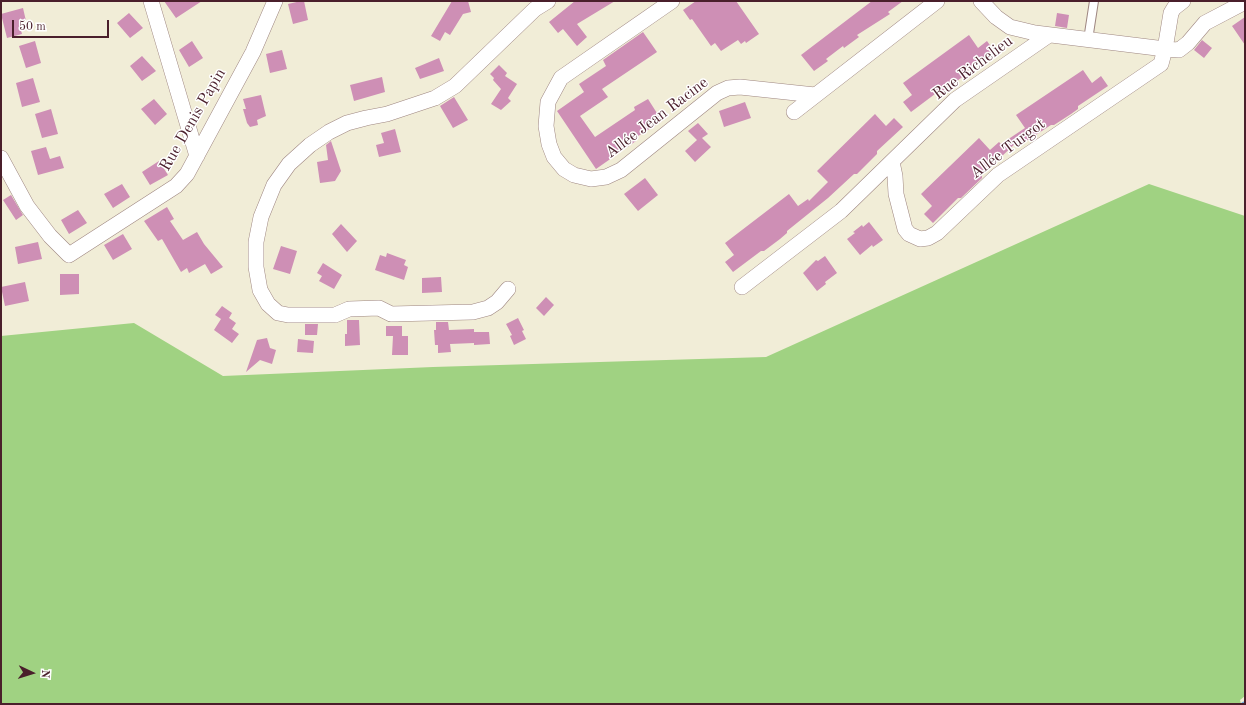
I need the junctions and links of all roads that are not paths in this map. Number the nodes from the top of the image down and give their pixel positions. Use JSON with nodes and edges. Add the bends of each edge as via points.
{"nodes":[{"id":1,"x":151,"y":1,"type":"edge"},
{"id":2,"x":275,"y":1,"type":"edge"},
{"id":3,"x":548,"y":1,"type":"edge"},
{"id":4,"x":672,"y":1,"type":"edge"},
{"id":5,"x":937,"y":1,"type":"edge"},
{"id":6,"x":981,"y":1,"type":"edge"},
{"id":7,"x":1094,"y":1,"type":"edge"},
{"id":8,"x":1183,"y":1,"type":"edge"},
{"id":9,"x":1245,"y":2,"type":"edge"},
{"id":10,"x":1049,"y":35,"type":"junction"},
{"id":11,"x":1088,"y":40,"type":"junction"},
{"id":12,"x":1165,"y":49,"type":"junction"},
{"id":13,"x":815,"y":95,"type":"junction"},
{"id":14,"x":794,"y":112,"type":"dead end"},
{"id":15,"x":196,"y":156,"type":"junction"},
{"id":16,"x":1,"y":158,"type":"edge"},
{"id":17,"x":892,"y":162,"type":"junction"},
{"id":18,"x":742,"y":287,"type":"dead end"},
{"id":19,"x":508,"y":289,"type":"dead end"}],
"edges":[{"from":1,"to":15,"type":"street"},
{"from":2,"to":15,"type":"street","name":"Rue Denis Papin","via":[[253,52]]},
{"from":3,"to":19,"type":"street","via":[[514,28],[455,86],[435,98],[387,114],[347,123],[310,145],[289,164],[274,185],[261,216],[256,242],[256,267],[260,290],[268,304],[278,313],[288,315],[335,315],[349,309],[378,308],[391,314],[473,312],[488,308]]},
{"from":4,"to":13,"type":"street","name":"Allée Jean Racine","via":[[561,78],[548,102],[546,126],[554,157],[574,175],[591,179],[621,170],[717,93],[728,88]]},
{"from":5,"to":13,"type":"street"},
{"from":6,"to":10,"type":"street","via":[[996,18],[1010,28]]},
{"from":7,"to":11,"type":"lane"},
{"from":8,"to":12,"type":"street","name":"Allée Turgot","via":[[1171,13]]},
{"from":9,"to":12,"type":"street","via":[[1205,23],[1179,50]]},
{"from":10,"to":11,"type":"street"},
{"from":10,"to":17,"type":"street","name":"Rue Richelieu","via":[[955,100]]},
{"from":11,"to":12,"type":"street"},
{"from":12,"to":17,"type":"street","name":"Allée Turgot","via":[[1161,64],[998,175],[937,233],[928,238],[914,237],[905,229],[896,194]]},
{"from":13,"to":14,"type":"street"},
{"from":15,"to":16,"type":"street","name":"Rue Denis Papin","via":[[187,174],[176,186],[69,255],[50,236],[27,206]]},
{"from":17,"to":18,"type":"street","name":"Rue Richelieu","via":[[841,211]]}]}
